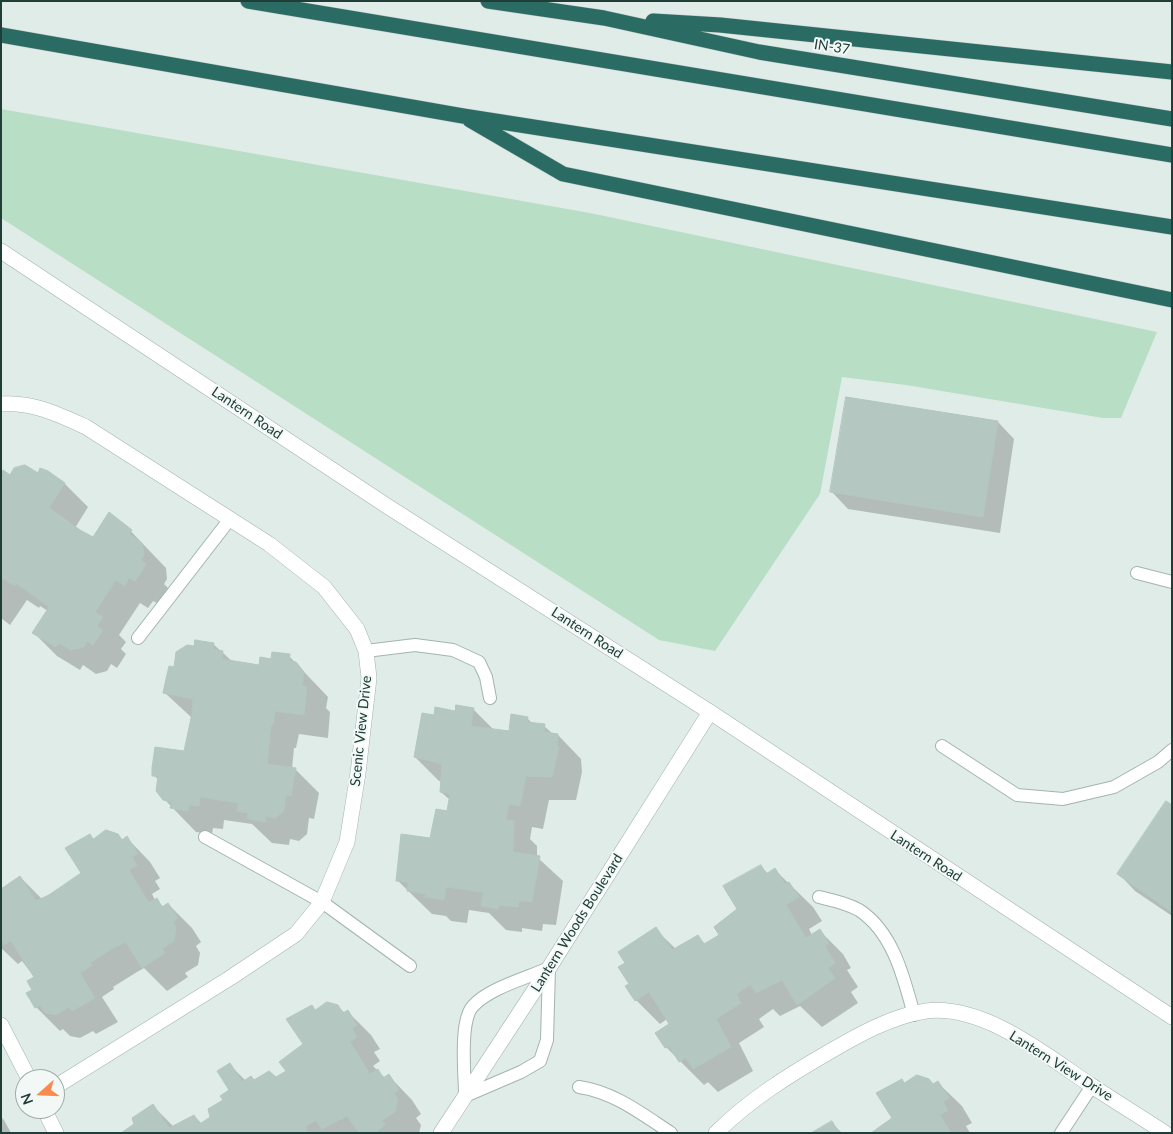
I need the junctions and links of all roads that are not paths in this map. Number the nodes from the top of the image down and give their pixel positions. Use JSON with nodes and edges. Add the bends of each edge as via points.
{"nodes":[{"id":1,"x":248,"y":1,"type":"edge"},
{"id":2,"x":488,"y":1,"type":"edge"},
{"id":3,"x":604,"y":18,"type":"junction"},
{"id":4,"x":1,"y":35,"type":"edge"},
{"id":5,"x":1172,"y":72,"type":"edge"},
{"id":6,"x":463,"y":116,"type":"junction"},
{"id":7,"x":1172,"y":119,"type":"edge"},
{"id":8,"x":1172,"y":154,"type":"edge"},
{"id":9,"x":1172,"y":227,"type":"edge"},
{"id":10,"x":1,"y":251,"type":"edge"},
{"id":11,"x":1172,"y":300,"type":"edge"},
{"id":12,"x":1,"y":404,"type":"edge"},
{"id":13,"x":230,"y":520,"type":"junction"},
{"id":14,"x":1136,"y":573,"type":"dead end"},
{"id":15,"x":1172,"y":582,"type":"edge"},
{"id":16,"x":138,"y":638,"type":"dead end"},
{"id":17,"x":366,"y":650,"type":"junction"},
{"id":18,"x":490,"y":698,"type":"dead end"},
{"id":19,"x":710,"y":712,"type":"junction"},
{"id":20,"x":942,"y":746,"type":"dead end"},
{"id":21,"x":1172,"y":750,"type":"edge"},
{"id":22,"x":206,"y":837,"type":"dead end"},
{"id":23,"x":819,"y":897,"type":"dead end"},
{"id":24,"x":322,"y":902,"type":"junction"},
{"id":25,"x":410,"y":966,"type":"dead end"},
{"id":26,"x":549,"y":968,"type":"junction"},
{"id":27,"x":914,"y":1015,"type":"junction"},
{"id":28,"x":1172,"y":1018,"type":"edge"},
{"id":29,"x":1,"y":1025,"type":"edge"},
{"id":30,"x":24,"y":1069,"type":"edge"},
{"id":31,"x":65,"y":1081,"type":"edge"},
{"id":32,"x":1092,"y":1086,"type":"junction"},
{"id":33,"x":579,"y":1087,"type":"dead end"},
{"id":34,"x":465,"y":1096,"type":"junction"},
{"id":35,"x":49,"y":1119,"type":"edge"},
{"id":36,"x":56,"y":1133,"type":"edge"},
{"id":37,"x":441,"y":1133,"type":"edge"},
{"id":38,"x":671,"y":1133,"type":"edge"},
{"id":39,"x":716,"y":1133,"type":"edge"},
{"id":40,"x":1061,"y":1133,"type":"edge"},
{"id":41,"x":1165,"y":1133,"type":"edge"}],
"edges":[{"from":1,"to":8,"type":"highway"},
{"from":2,"to":3,"type":"highway","name":"IN-37"},
{"from":3,"to":5,"type":"highway","via":[[720,25]]},
{"from":3,"to":7,"type":"highway","name":"IN-37","via":[[759,52]]},
{"from":4,"to":6,"type":"highway"},
{"from":6,"to":9,"type":"highway"},
{"from":6,"to":11,"type":"highway","via":[[563,174]]},
{"from":10,"to":19,"type":"street","name":"Lantern Road","via":[[387,506]]},
{"from":12,"to":13,"type":"street","name":"Scenic View Drive","via":[[29,404],[86,427]]},
{"from":13,"to":16,"type":"lane"},
{"from":13,"to":17,"type":"street","name":"Scenic View Drive","via":[[269,544],[324,587],[357,630]]},
{"from":14,"to":15,"type":"lane"},
{"from":17,"to":18,"type":"lane","via":[[415,645],[453,650],[479,662]]},
{"from":17,"to":24,"type":"street","name":"Scenic View Drive","via":[[369,678],[347,842]]},
{"from":19,"to":26,"type":"street","name":"Lantern Woods Boulevard"},
{"from":19,"to":28,"type":"street","name":"Lantern Road"},
{"from":20,"to":21,"type":"lane","via":[[1017,794],[1063,799],[1114,787],[1158,762]]},
{"from":22,"to":24,"type":"lane"},
{"from":23,"to":27,"type":"lane","via":[[849,905],[875,923],[898,964]]},
{"from":24,"to":25,"type":"lane"},
{"from":24,"to":31,"type":"street","name":"Scenic View Drive","via":[[296,934]]},
{"from":26,"to":34,"type":"street","name":"Lantern Woods Boulevard"},
{"from":26,"to":34,"type":"lane","via":[[547,1040],[540,1061]]},
{"from":26,"to":34,"type":"lane","via":[[492,993],[472,1006],[465,1025]]},
{"from":27,"to":32,"type":"street","name":"Lantern View Drive","via":[[927,1011],[962,1013],[997,1027],[1048,1055]]},
{"from":27,"to":39,"type":"street","name":"Lantern View Drive","via":[[898,1018],[856,1036],[791,1074],[734,1114]]},
{"from":29,"to":30,"type":"street"},
{"from":32,"to":40,"type":"lane"},
{"from":32,"to":41,"type":"street","name":"Lantern View Drive"},
{"from":33,"to":38,"type":"lane","via":[[597,1090],[621,1101]]},
{"from":34,"to":37,"type":"street","name":"Lantern Woods Boulevard"},
{"from":35,"to":36,"type":"street"}]}
